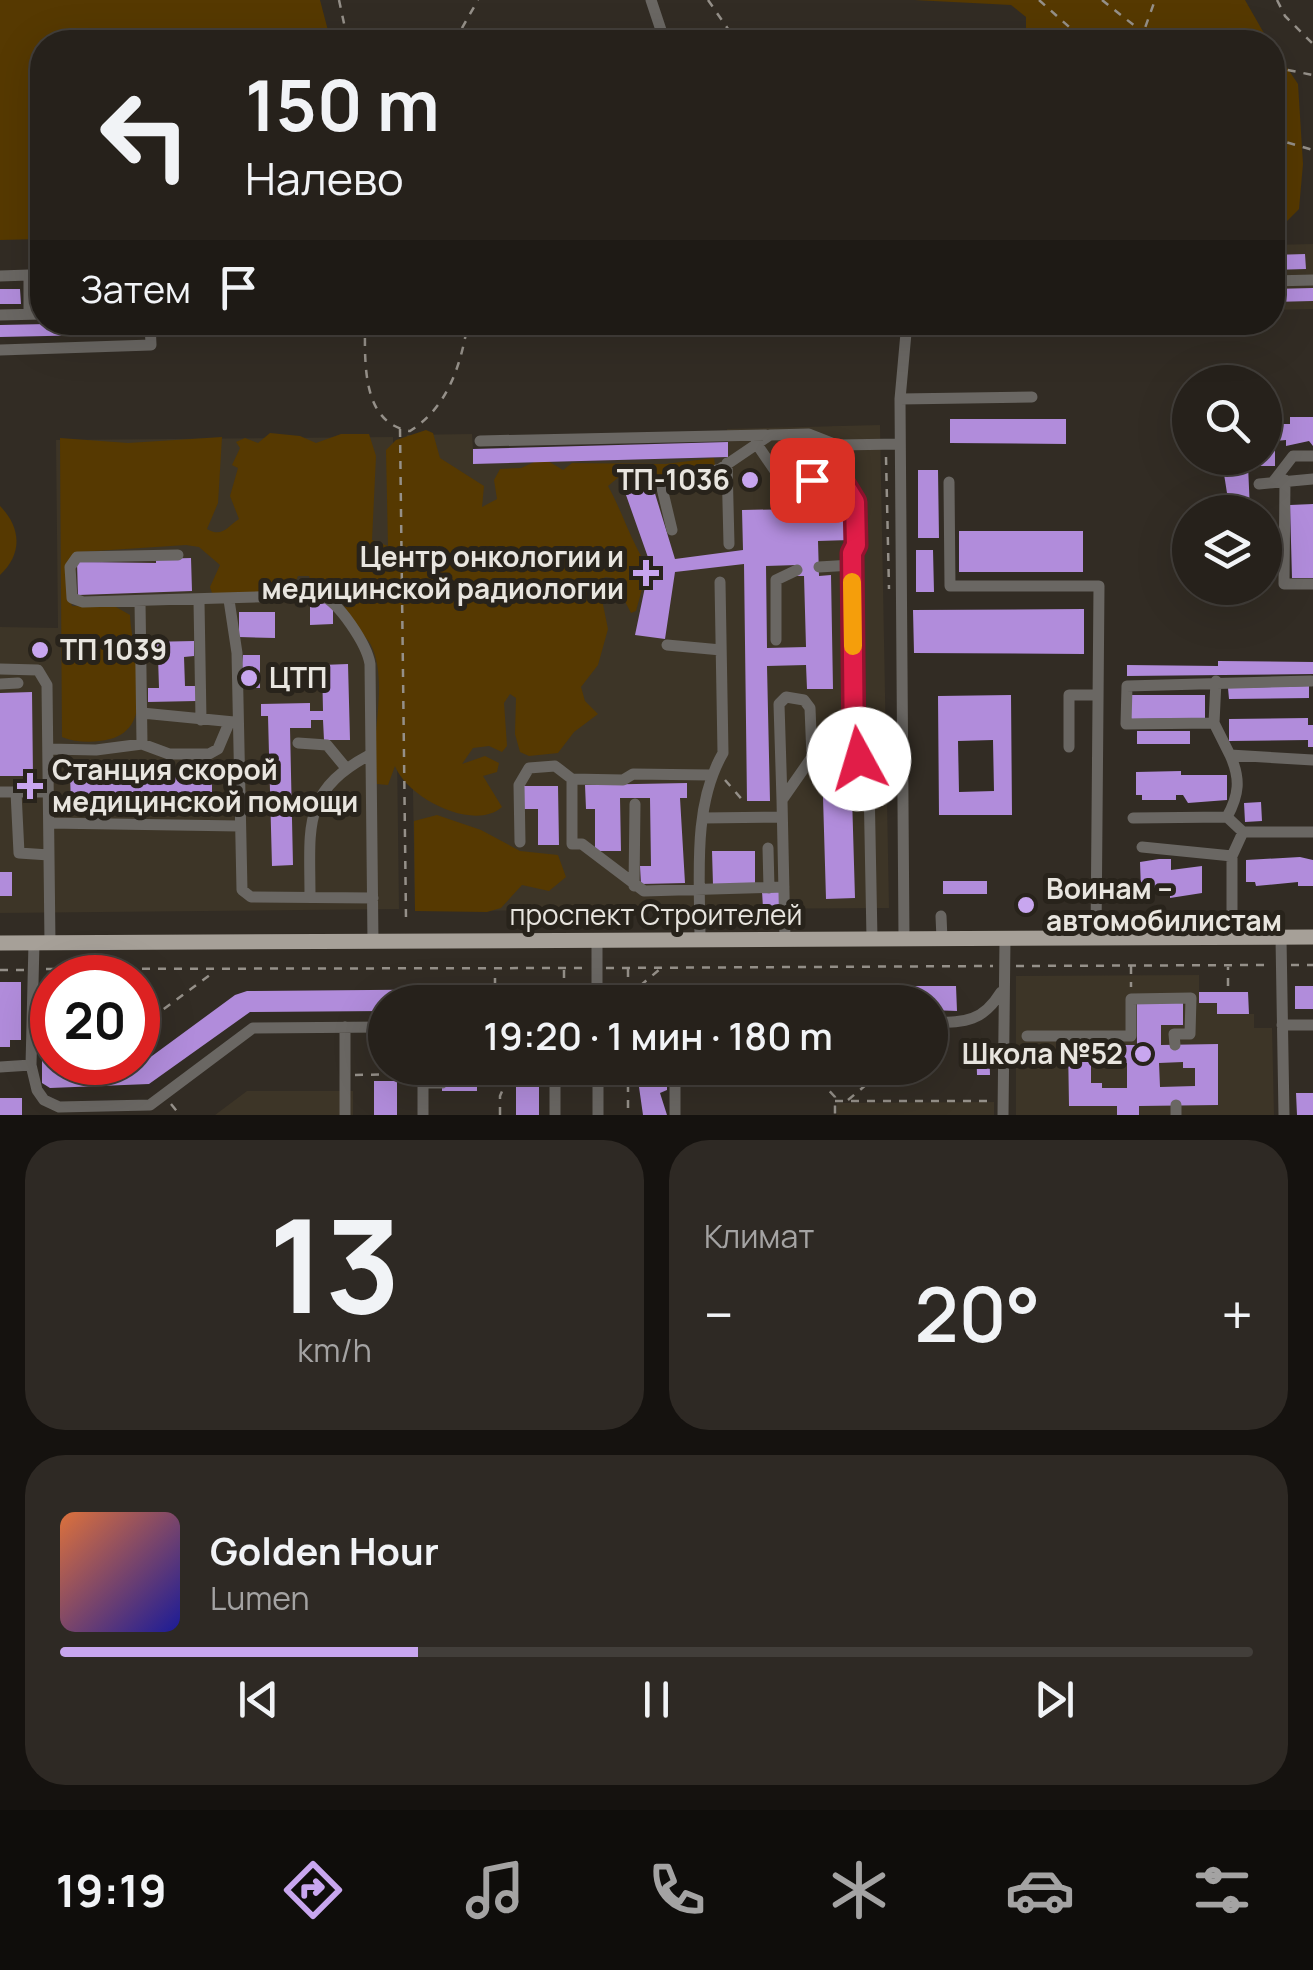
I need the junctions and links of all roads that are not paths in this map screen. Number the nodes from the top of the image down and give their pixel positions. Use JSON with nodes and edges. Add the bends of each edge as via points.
{"nodes":[{"id":1,"x":651,"y":0,"type":"edge"},
{"id":2,"x":661,"y":30,"type":"edge"},
{"id":3,"x":0,"y":276,"type":"edge"},
{"id":4,"x":1285,"y":280,"type":"edge"},
{"id":5,"x":1313,"y":280,"type":"edge"},
{"id":6,"x":30,"y":285,"type":"edge"},
{"id":7,"x":30,"y":314,"type":"edge"},
{"id":8,"x":0,"y":315,"type":"edge"},
{"id":9,"x":151,"y":335,"type":"edge"},
{"id":10,"x":906,"y":335,"type":"edge"},
{"id":11,"x":0,"y":350,"type":"edge"},
{"id":12,"x":1032,"y":397,"type":"dead end"},
{"id":13,"x":900,"y":399,"type":"junction"},
{"id":14,"x":770,"y":435,"type":"junction"},
{"id":15,"x":480,"y":441,"type":"dead end"},
{"id":16,"x":756,"y":442,"type":"junction"},
{"id":17,"x":900,"y":444,"type":"junction"},
{"id":18,"x":841,"y":445,"type":"junction"},
{"id":19,"x":1313,"y":456,"type":"edge"},
{"id":20,"x":727,"y":463,"type":"junction"},
{"id":21,"x":841,"y":479,"type":"junction"},
{"id":22,"x":1313,"y":479,"type":"edge"},
{"id":23,"x":1279,"y":481,"type":"junction"},
{"id":24,"x":949,"y":482,"type":"dead end"},
{"id":25,"x":1259,"y":484,"type":"dead end"},
{"id":26,"x":672,"y":530,"type":"dead end"},
{"id":27,"x":729,"y":544,"type":"dead end"},
{"id":28,"x":178,"y":555,"type":"dead end"},
{"id":29,"x":852,"y":565,"type":"junction"},
{"id":30,"x":819,"y":568,"type":"dead end"},
{"id":31,"x":797,"y":570,"type":"dead end"},
{"id":32,"x":720,"y":582,"type":"dead end"},
{"id":33,"x":1313,"y":584,"type":"edge"},
{"id":34,"x":199,"y":600,"type":"junction"},
{"id":35,"x":229,"y":600,"type":"junction"},
{"id":36,"x":140,"y":601,"type":"junction"},
{"id":37,"x":776,"y":640,"type":"dead end"},
{"id":38,"x":666,"y":645,"type":"dead end"},
{"id":39,"x":721,"y":650,"type":"junction"},
{"id":40,"x":0,"y":669,"type":"edge"},
{"id":41,"x":1216,"y":681,"type":"junction"},
{"id":42,"x":1311,"y":681,"type":"edge"},
{"id":43,"x":18,"y":683,"type":"dead end"},
{"id":44,"x":0,"y":684,"type":"edge"},
{"id":45,"x":1098,"y":700,"type":"junction"},
{"id":46,"x":142,"y":713,"type":"junction"},
{"id":47,"x":202,"y":720,"type":"junction"},
{"id":48,"x":234,"y":722,"type":"junction"},
{"id":49,"x":1214,"y":723,"type":"junction"},
{"id":50,"x":298,"y":743,"type":"dead end"},
{"id":51,"x":142,"y":744,"type":"junction"},
{"id":52,"x":1069,"y":747,"type":"dead end"},
{"id":53,"x":48,"y":749,"type":"junction"},
{"id":54,"x":371,"y":754,"type":"junction"},
{"id":55,"x":1230,"y":755,"type":"junction"},
{"id":56,"x":812,"y":756,"type":"junction"},
{"id":57,"x":854,"y":756,"type":"junction"},
{"id":58,"x":1313,"y":760,"type":"edge"},
{"id":59,"x":346,"y":768,"type":"junction"},
{"id":60,"x":712,"y":771,"type":"junction"},
{"id":61,"x":572,"y":779,"type":"junction"},
{"id":62,"x":0,"y":792,"type":"edge"},
{"id":63,"x":16,"y":792,"type":"junction"},
{"id":64,"x":48,"y":792,"type":"junction"},
{"id":65,"x":782,"y":800,"type":"junction"},
{"id":66,"x":635,"y":804,"type":"dead end"},
{"id":67,"x":782,"y":817,"type":"junction"},
{"id":68,"x":1227,"y":817,"type":"junction"},
{"id":69,"x":703,"y":818,"type":"junction"},
{"id":70,"x":1133,"y":818,"type":"dead end"},
{"id":71,"x":48,"y":824,"type":"junction"},
{"id":72,"x":240,"y":826,"type":"junction"},
{"id":73,"x":1243,"y":832,"type":"junction"},
{"id":74,"x":1313,"y":832,"type":"edge"},
{"id":75,"x":520,"y":842,"type":"dead end"},
{"id":76,"x":1142,"y":847,"type":"dead end"},
{"id":77,"x":768,"y":848,"type":"dead end"},
{"id":78,"x":49,"y":855,"type":"junction"},
{"id":79,"x":1232,"y":856,"type":"junction"},
{"id":80,"x":634,"y":886,"type":"junction"},
{"id":81,"x":784,"y":887,"type":"junction"},
{"id":82,"x":769,"y":888,"type":"junction"},
{"id":83,"x":700,"y":890,"type":"junction"},
{"id":84,"x":310,"y":897,"type":"junction"},
{"id":85,"x":373,"y":898,"type":"junction"},
{"id":86,"x":942,"y":916,"type":"dead end"},
{"id":87,"x":1232,"y":937,"type":"junction"},
{"id":88,"x":1313,"y":937,"type":"edge"},
{"id":89,"x":1096,"y":938,"type":"junction"},
{"id":90,"x":1281,"y":938,"type":"junction"},
{"id":91,"x":785,"y":939,"type":"junction"},
{"id":92,"x":872,"y":939,"type":"junction"},
{"id":93,"x":904,"y":939,"type":"junction"},
{"id":94,"x":942,"y":939,"type":"junction"},
{"id":95,"x":1005,"y":939,"type":"junction"},
{"id":96,"x":700,"y":940,"type":"junction"},
{"id":97,"x":597,"y":941,"type":"junction"},
{"id":98,"x":373,"y":942,"type":"junction"},
{"id":99,"x":42,"y":943,"type":"junction"},
{"id":100,"x":0,"y":944,"type":"edge"},
{"id":101,"x":38,"y":955,"type":"edge"},
{"id":102,"x":597,"y":985,"type":"edge"},
{"id":103,"x":1003,"y":989,"type":"junction"},
{"id":104,"x":948,"y":1023,"type":"edge"},
{"id":105,"x":1282,"y":1025,"type":"junction"},
{"id":106,"x":1313,"y":1025,"type":"edge"},
{"id":107,"x":368,"y":1026,"type":"edge"},
{"id":108,"x":345,"y":1027,"type":"junction"},
{"id":109,"x":1027,"y":1036,"type":"dead end"},
{"id":110,"x":1175,"y":1045,"type":"dead end"},
{"id":111,"x":30,"y":1065,"type":"edge"},
{"id":112,"x":0,"y":1067,"type":"edge"},
{"id":113,"x":38,"y":1085,"type":"edge"},
{"id":114,"x":423,"y":1085,"type":"edge"},
{"id":115,"x":556,"y":1085,"type":"edge"},
{"id":116,"x":598,"y":1085,"type":"edge"},
{"id":117,"x":675,"y":1085,"type":"edge"},
{"id":118,"x":150,"y":1110,"type":"edge"},
{"id":119,"x":345,"y":1115,"type":"edge"},
{"id":120,"x":423,"y":1115,"type":"edge"},
{"id":121,"x":556,"y":1115,"type":"edge"},
{"id":122,"x":598,"y":1115,"type":"edge"},
{"id":123,"x":675,"y":1115,"type":"edge"},
{"id":124,"x":1002,"y":1115,"type":"edge"},
{"id":125,"x":1284,"y":1115,"type":"edge"}],
"edges":[{"from":1,"to":2,"type":"street"},
{"from":3,"to":6,"type":"street","via":[[28,275]]},
{"from":4,"to":5,"type":"street"},
{"from":7,"to":8,"type":"street"},
{"from":9,"to":11,"type":"street","via":[[151,346]]},
{"from":10,"to":13,"type":"street"},
{"from":12,"to":13,"type":"street"},
{"from":13,"to":17,"type":"street"},
{"from":14,"to":15,"type":"street"},
{"from":14,"to":16,"type":"street"},
{"from":14,"to":18,"type":"street","via":[[809,434]]},
{"from":16,"to":20,"type":"street"},
{"from":16,"to":21,"type":"street","via":[[782,480]]},
{"from":17,"to":18,"type":"street"},
{"from":17,"to":93,"type":"street"},
{"from":18,"to":21,"type":"street"},
{"from":19,"to":23,"type":"street","via":[[1293,456]]},
{"from":20,"to":26,"type":"street","via":[[661,484]]},
{"from":20,"to":27,"type":"street","via":[[733,480]]},
{"from":21,"to":29,"type":"street","via":[[855,502]]},
{"from":22,"to":23,"type":"street"},
{"from":23,"to":25,"type":"street"},
{"from":23,"to":33,"type":"street","via":[[1284,584]]},
{"from":24,"to":45,"type":"street","via":[[950,586],[1099,586]]},
{"from":28,"to":36,"type":"street","via":[[83,556],[72,562],[77,602]]},
{"from":29,"to":30,"type":"street"},
{"from":29,"to":57,"type":"street"},
{"from":31,"to":37,"type":"street","via":[[776,580]]},
{"from":32,"to":39,"type":"street"},
{"from":34,"to":35,"type":"street"},
{"from":34,"to":36,"type":"street"},
{"from":34,"to":47,"type":"street"},
{"from":35,"to":48,"type":"street","via":[[237,653]]},
{"from":35,"to":54,"type":"street","via":[[320,596],[337,605],[367,648]]},
{"from":36,"to":46,"type":"street"},
{"from":38,"to":39,"type":"street"},
{"from":39,"to":60,"type":"street","via":[[722,752]]},
{"from":40,"to":53,"type":"street","via":[[43,674]]},
{"from":41,"to":42,"type":"street"},
{"from":41,"to":49,"type":"street"},
{"from":41,"to":49,"type":"street","via":[[1126,686],[1126,724]]},
{"from":43,"to":44,"type":"street"},
{"from":45,"to":52,"type":"street","via":[[1069,695]]},
{"from":45,"to":89,"type":"street"},
{"from":46,"to":47,"type":"street"},
{"from":46,"to":51,"type":"street"},
{"from":47,"to":48,"type":"street"},
{"from":48,"to":51,"type":"street","via":[[210,754],[169,754]]},
{"from":48,"to":72,"type":"street"},
{"from":49,"to":55,"type":"street"},
{"from":50,"to":59,"type":"street","via":[[334,749]]},
{"from":51,"to":53,"type":"street"},
{"from":53,"to":64,"type":"street"},
{"from":54,"to":59,"type":"street"},
{"from":54,"to":85,"type":"street"},
{"from":55,"to":58,"type":"street"},
{"from":55,"to":68,"type":"street","via":[[1238,772],[1237,797]]},
{"from":56,"to":57,"type":"street"},
{"from":56,"to":65,"type":"street"},
{"from":56,"to":65,"type":"street","via":[[810,708],[786,697],[779,704]]},
{"from":57,"to":92,"type":"street","via":[[865,764],[869,782]]},
{"from":59,"to":84,"type":"street","via":[[310,812]]},
{"from":60,"to":61,"type":"street"},
{"from":60,"to":69,"type":"street"},
{"from":61,"to":75,"type":"street","via":[[555,766],[528,768],[519,784]]},
{"from":61,"to":80,"type":"street","via":[[572,844],[582,844]]},
{"from":62,"to":63,"type":"street"},
{"from":63,"to":64,"type":"street"},
{"from":63,"to":78,"type":"street","via":[[19,853]]},
{"from":64,"to":71,"type":"street"},
{"from":65,"to":67,"type":"street"},
{"from":66,"to":80,"type":"street"},
{"from":67,"to":69,"type":"street"},
{"from":67,"to":81,"type":"street"},
{"from":68,"to":70,"type":"street"},
{"from":68,"to":73,"type":"street"},
{"from":69,"to":83,"type":"street"},
{"from":71,"to":72,"type":"street"},
{"from":71,"to":78,"type":"street"},
{"from":72,"to":84,"type":"street","via":[[246,895]]},
{"from":73,"to":74,"type":"street"},
{"from":73,"to":79,"type":"street"},
{"from":76,"to":79,"type":"street"},
{"from":77,"to":82,"type":"street"},
{"from":78,"to":99,"type":"street"},
{"from":79,"to":87,"type":"street"},
{"from":80,"to":83,"type":"street"},
{"from":81,"to":82,"type":"street"},
{"from":81,"to":91,"type":"street"},
{"from":82,"to":83,"type":"street"},
{"from":83,"to":96,"type":"street"},
{"from":84,"to":85,"type":"street"},
{"from":85,"to":98,"type":"street"},
{"from":86,"to":94,"type":"street"},
{"from":87,"to":89,"type":"main road","name":"проспект Строителей"},
{"from":87,"to":90,"type":"main road","name":"проспект Строителей"},
{"from":88,"to":90,"type":"main road","name":"проспект Строителей"},
{"from":89,"to":95,"type":"main road","name":"проспект Строителей"},
{"from":90,"to":105,"type":"street"},
{"from":91,"to":92,"type":"main road","name":"проспект Строителей"},
{"from":91,"to":96,"type":"main road","name":"проспект Строителей"},
{"from":92,"to":93,"type":"main road","name":"проспект Строителей"},
{"from":93,"to":94,"type":"main road","name":"проспект Строителей"},
{"from":94,"to":95,"type":"main road","name":"проспект Строителей"},
{"from":95,"to":103,"type":"street"},
{"from":96,"to":97,"type":"main road","name":"проспект Строителей"},
{"from":97,"to":98,"type":"main road","name":"проспект Строителей"},
{"from":97,"to":102,"type":"street"},
{"from":98,"to":99,"type":"main road","name":"проспект Строителей"},
{"from":99,"to":100,"type":"main road","name":"проспект Строителей"},
{"from":99,"to":101,"type":"street"},
{"from":103,"to":104,"type":"street","via":[[990,1012],[974,1022]]},
{"from":103,"to":124,"type":"street"},
{"from":105,"to":106,"type":"street"},
{"from":105,"to":125,"type":"street"},
{"from":107,"to":108,"type":"street"},
{"from":108,"to":118,"type":"street","via":[[253,1028]]},
{"from":108,"to":119,"type":"street"},
{"from":109,"to":110,"type":"street","via":[[1131,1036],[1131,999],[1191,998],[1190,1034],[1174,1034]]},
{"from":111,"to":112,"type":"street"},
{"from":113,"to":118,"type":"street","via":[[44,1100],[59,1107]]},
{"from":114,"to":120,"type":"street"},
{"from":115,"to":121,"type":"street"},
{"from":116,"to":122,"type":"street"},
{"from":117,"to":123,"type":"street"}]}
